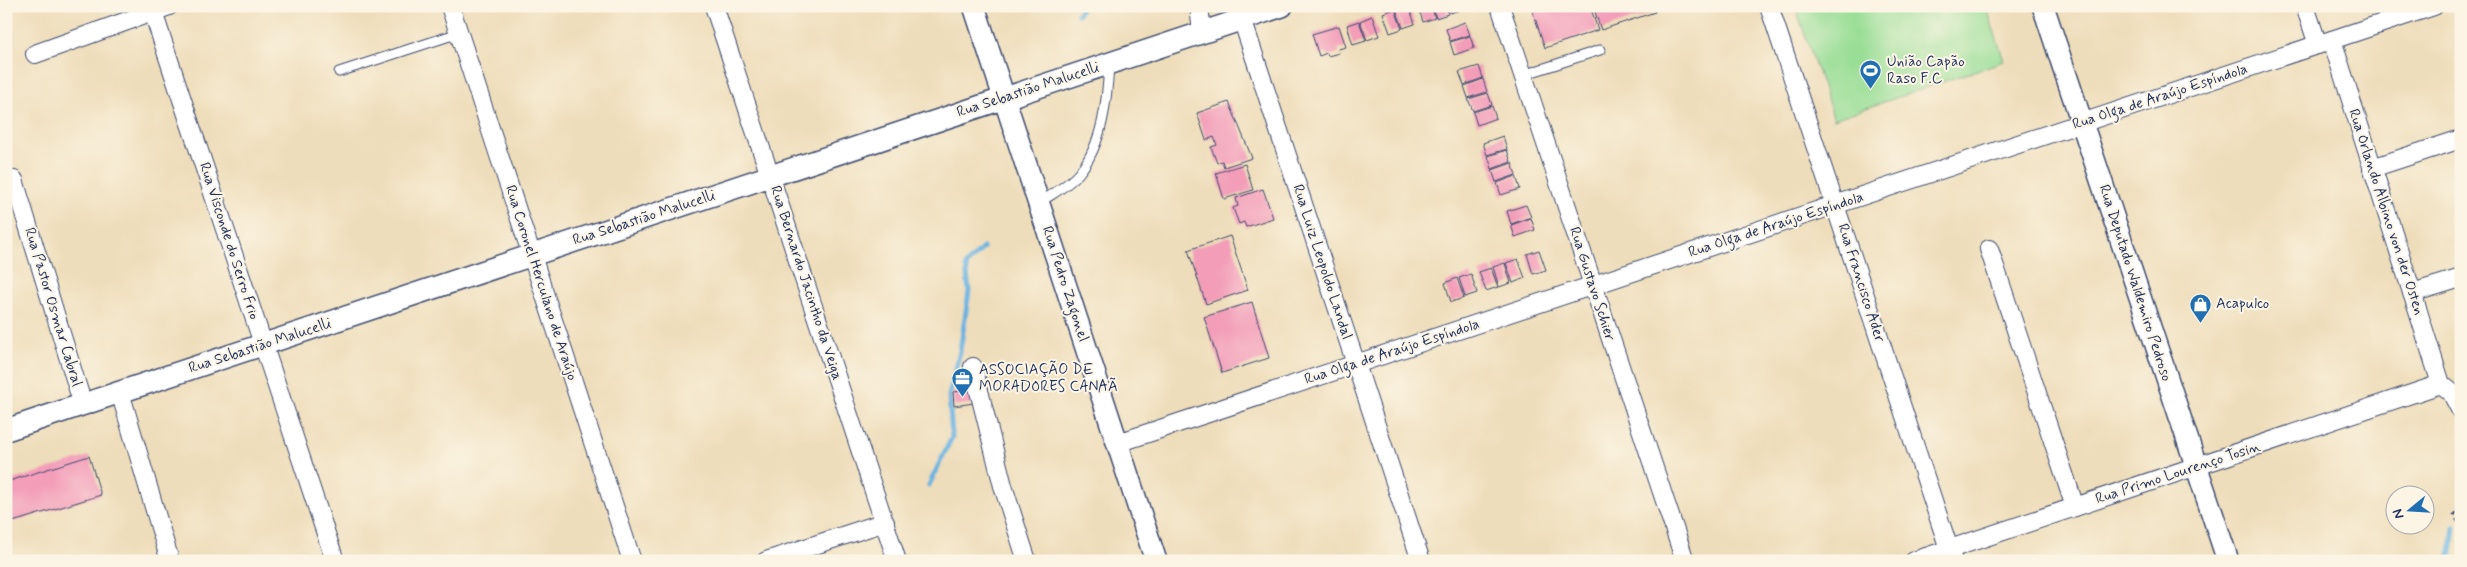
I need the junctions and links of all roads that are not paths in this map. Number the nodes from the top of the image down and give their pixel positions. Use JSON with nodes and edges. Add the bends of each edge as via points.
{"nodes":[{"id":1,"x":450,"y":6,"type":"edge"},
{"id":2,"x":714,"y":6,"type":"edge"},
{"id":3,"x":974,"y":6,"type":"edge"},
{"id":4,"x":1199,"y":6,"type":"edge"},
{"id":5,"x":1282,"y":6,"type":"edge"},
{"id":6,"x":1500,"y":6,"type":"edge"},
{"id":7,"x":1769,"y":6,"type":"edge"},
{"id":8,"x":2043,"y":6,"type":"edge"},
{"id":9,"x":2306,"y":6,"type":"edge"},
{"id":10,"x":2434,"y":6,"type":"edge"},
{"id":11,"x":158,"y":8,"type":"edge"},
{"id":12,"x":1242,"y":19,"type":"junction"},
{"id":13,"x":458,"y":33,"type":"junction"},
{"id":14,"x":1202,"y":33,"type":"junction"},
{"id":15,"x":2325,"y":42,"type":"junction"},
{"id":16,"x":1600,"y":50,"type":"dead end"},
{"id":17,"x":34,"y":54,"type":"dead end"},
{"id":18,"x":1109,"y":64,"type":"junction"},
{"id":19,"x":339,"y":72,"type":"dead end"},
{"id":20,"x":1523,"y":76,"type":"junction"},
{"id":21,"x":1004,"y":98,"type":"junction"},
{"id":22,"x":2082,"y":123,"type":"junction"},
{"id":23,"x":2461,"y":139,"type":"edge"},
{"id":24,"x":2372,"y":168,"type":"junction"},
{"id":25,"x":770,"y":176,"type":"junction"},
{"id":26,"x":14,"y":180,"type":"dead end"},
{"id":27,"x":1038,"y":203,"type":"junction"},
{"id":28,"x":1835,"y":205,"type":"junction"},
{"id":29,"x":1989,"y":249,"type":"dead end"},
{"id":30,"x":532,"y":256,"type":"junction"},
{"id":31,"x":2461,"y":278,"type":"edge"},
{"id":32,"x":1593,"y":285,"type":"junction"},
{"id":33,"x":2412,"y":293,"type":"junction"},
{"id":34,"x":263,"y":345,"type":"junction"},
{"id":35,"x":1356,"y":364,"type":"junction"},
{"id":36,"x":973,"y":367,"type":"dead end"},
{"id":37,"x":2441,"y":384,"type":"junction"},
{"id":38,"x":120,"y":392,"type":"junction"},
{"id":39,"x":83,"y":405,"type":"junction"},
{"id":40,"x":2461,"y":411,"type":"edge"},
{"id":41,"x":6,"y":430,"type":"edge"},
{"id":42,"x":1118,"y":443,"type":"junction"},
{"id":43,"x":2196,"y":466,"type":"junction"},
{"id":44,"x":2075,"y":507,"type":"junction"},
{"id":45,"x":885,"y":522,"type":"junction"},
{"id":46,"x":1951,"y":555,"type":"edge"},
{"id":47,"x":170,"y":561,"type":"edge"},
{"id":48,"x":335,"y":561,"type":"edge"},
{"id":49,"x":632,"y":561,"type":"edge"},
{"id":50,"x":766,"y":561,"type":"edge"},
{"id":51,"x":897,"y":561,"type":"edge"},
{"id":52,"x":1027,"y":561,"type":"edge"},
{"id":53,"x":1156,"y":561,"type":"edge"},
{"id":54,"x":1421,"y":561,"type":"edge"},
{"id":55,"x":1685,"y":561,"type":"edge"},
{"id":56,"x":1914,"y":561,"type":"edge"},
{"id":57,"x":2228,"y":561,"type":"edge"}],
"edges":[{"from":1,"to":13,"type":"street","name":"Rua Coronel Herculano de Araújo"},
{"from":2,"to":25,"type":"street","name":"Rua Bernardo Jacintho da Veiga"},
{"from":3,"to":21,"type":"street","name":"Rua Pedro Zagonel"},
{"from":4,"to":14,"type":"street"},
{"from":5,"to":12,"type":"street","name":"Rua Sebastião Malucelli"},
{"from":6,"to":20,"type":"street","name":"Rua Gustavo Schier"},
{"from":7,"to":28,"type":"street","name":"Rua Francisco Ader"},
{"from":8,"to":22,"type":"street","name":"Rua Deputado Waldemiro Pedroso"},
{"from":9,"to":15,"type":"street","name":"Rua Orlando Albino von der Osten"},
{"from":10,"to":15,"type":"street","name":"Rua Olga de Araújo Espíndola"},
{"from":11,"to":17,"type":"street"},
{"from":11,"to":34,"type":"street","name":"Rua Visconde do Serro Frio"},
{"from":12,"to":14,"type":"street","name":"Rua Sebastião Malucelli"},
{"from":12,"to":35,"type":"street","name":"Rua Luiz Leopoldo Landal"},
{"from":13,"to":19,"type":"lane"},
{"from":13,"to":30,"type":"street","name":"Rua Coronel Herculano de Araújo"},
{"from":14,"to":18,"type":"street","name":"Rua Sebastião Malucelli"},
{"from":15,"to":22,"type":"street","name":"Rua Olga de Araújo Espíndola"},
{"from":15,"to":24,"type":"street","name":"Rua Orlando Albino von der Osten"},
{"from":16,"to":20,"type":"lane"},
{"from":18,"to":21,"type":"street","name":"Rua Sebastião Malucelli"},
{"from":18,"to":27,"type":"lane","via":[[1108,90],[1098,140],[1080,172]]},
{"from":20,"to":32,"type":"street","name":"Rua Gustavo Schier"},
{"from":21,"to":25,"type":"street","name":"Rua Sebastião Malucelli"},
{"from":21,"to":27,"type":"street","name":"Rua Pedro Zagonel"},
{"from":22,"to":28,"type":"street","name":"Rua Olga de Araújo Espíndola"},
{"from":22,"to":43,"type":"street","name":"Rua Deputado Waldemiro Pedroso"},
{"from":23,"to":24,"type":"street"},
{"from":24,"to":33,"type":"street","name":"Rua Orlando Albino von der Osten"},
{"from":25,"to":30,"type":"street","name":"Rua Sebastião Malucelli"},
{"from":25,"to":45,"type":"street","name":"Rua Bernardo Jacintho da Veiga"},
{"from":26,"to":39,"type":"street","name":"Rua Pastor Osmar Cabral"},
{"from":27,"to":42,"type":"street","name":"Rua Pedro Zagonel"},
{"from":28,"to":32,"type":"street","name":"Rua Olga de Araújo Espíndola"},
{"from":28,"to":46,"type":"street","name":"Rua Francisco Ader"},
{"from":29,"to":44,"type":"street"},
{"from":30,"to":34,"type":"street","name":"Rua Sebastião Malucelli"},
{"from":30,"to":49,"type":"street","name":"Rua Coronel Herculano de Araújo"},
{"from":31,"to":33,"type":"street"},
{"from":32,"to":35,"type":"street","name":"Rua Olga de Araújo Espíndola"},
{"from":32,"to":55,"type":"street","name":"Rua Gustavo Schier"},
{"from":33,"to":37,"type":"street","name":"Rua Orlando Albino von der Osten"},
{"from":34,"to":38,"type":"street","name":"Rua Sebastião Malucelli"},
{"from":34,"to":48,"type":"street","name":"Rua Visconde do Serro Frio"},
{"from":35,"to":42,"type":"street","name":"Rua Olga de Araújo Espíndola"},
{"from":35,"to":54,"type":"street","name":"Rua Luiz Leopoldo Landal"},
{"from":36,"to":52,"type":"street","via":[[1003,486]]},
{"from":37,"to":40,"type":"street","via":[[2451,392]]},
{"from":37,"to":43,"type":"street","name":"Rua Primo Lourenço Tosin"},
{"from":38,"to":39,"type":"street","name":"Rua Sebastião Malucelli"},
{"from":38,"to":47,"type":"street"},
{"from":39,"to":41,"type":"street","name":"Rua Sebastião Malucelli"},
{"from":42,"to":53,"type":"street","name":"Rua Pedro Zagonel"},
{"from":43,"to":44,"type":"street","name":"Rua Primo Lourenço Tosin"},
{"from":43,"to":57,"type":"street","name":"Rua Deputado Waldemiro Pedroso"},
{"from":44,"to":46,"type":"street","name":"Rua Primo Lourenço Tosin"},
{"from":45,"to":50,"type":"street"},
{"from":45,"to":51,"type":"street","name":"Rua Bernardo Jacintho da Veiga"},
{"from":46,"to":56,"type":"street","name":"Rua Primo Lourenço Tosin"}]}
